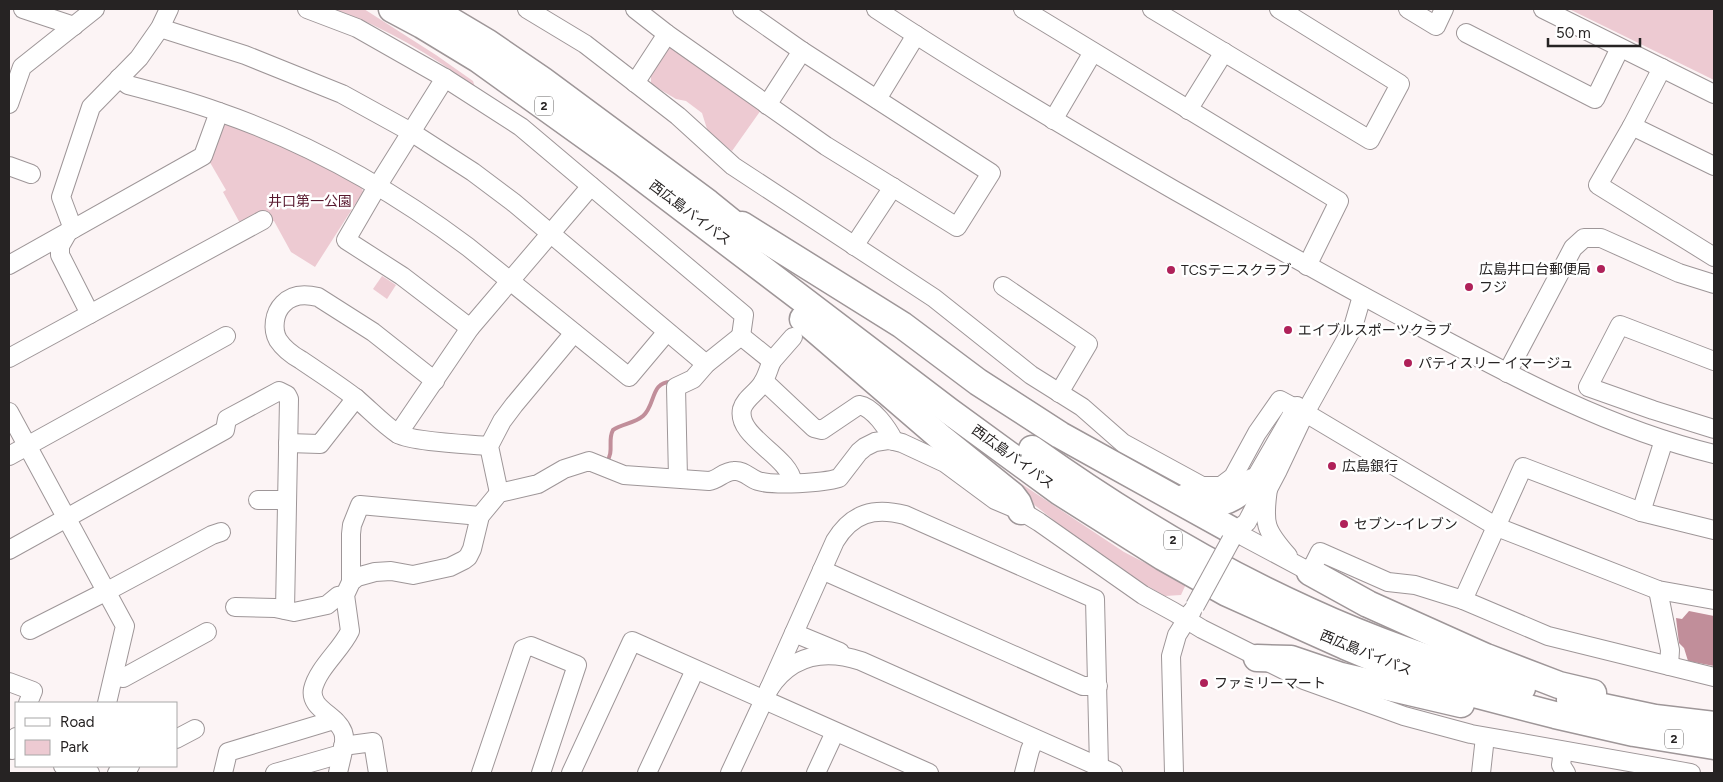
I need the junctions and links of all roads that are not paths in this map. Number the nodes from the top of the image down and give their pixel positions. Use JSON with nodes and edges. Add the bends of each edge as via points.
{"nodes":[{"id":1,"x":22,"y":9,"type":"edge"},
{"id":2,"x":95,"y":9,"type":"edge"},
{"id":3,"x":169,"y":9,"type":"edge"},
{"id":4,"x":307,"y":9,"type":"edge"},
{"id":5,"x":392,"y":9,"type":"edge"},
{"id":6,"x":431,"y":9,"type":"edge"},
{"id":7,"x":527,"y":9,"type":"edge"},
{"id":8,"x":635,"y":9,"type":"edge"},
{"id":9,"x":742,"y":9,"type":"edge"},
{"id":10,"x":876,"y":9,"type":"edge"},
{"id":11,"x":1023,"y":9,"type":"edge"},
{"id":12,"x":1152,"y":9,"type":"edge"},
{"id":13,"x":1279,"y":9,"type":"edge"},
{"id":14,"x":1408,"y":9,"type":"edge"},
{"id":15,"x":1444,"y":9,"type":"edge"},
{"id":16,"x":1543,"y":9,"type":"edge"},
{"id":17,"x":74,"y":26,"type":"junction"},
{"id":18,"x":160,"y":28,"type":"junction"},
{"id":19,"x":1466,"y":33,"type":"dead end"},
{"id":20,"x":667,"y":34,"type":"junction"},
{"id":21,"x":916,"y":35,"type":"junction"},
{"id":22,"x":1620,"y":48,"type":"junction"},
{"id":23,"x":802,"y":51,"type":"junction"},
{"id":24,"x":1094,"y":52,"type":"junction"},
{"id":25,"x":1224,"y":52,"type":"junction"},
{"id":26,"x":1662,"y":68,"type":"junction"},
{"id":27,"x":119,"y":78,"type":"junction"},
{"id":28,"x":445,"y":78,"type":"junction"},
{"id":29,"x":635,"y":83,"type":"junction"},
{"id":30,"x":1714,"y":94,"type":"edge"},
{"id":31,"x":877,"y":99,"type":"junction"},
{"id":32,"x":9,"y":104,"type":"edge"},
{"id":33,"x":767,"y":105,"type":"junction"},
{"id":34,"x":1188,"y":110,"type":"junction"},
{"id":35,"x":219,"y":112,"type":"junction"},
{"id":36,"x":1053,"y":120,"type":"junction"},
{"id":37,"x":1632,"y":126,"type":"junction"},
{"id":38,"x":411,"y":132,"type":"junction"},
{"id":39,"x":9,"y":166,"type":"edge"},
{"id":40,"x":1714,"y":166,"type":"edge"},
{"id":41,"x":31,"y":174,"type":"dead end"},
{"id":42,"x":378,"y":185,"type":"junction"},
{"id":43,"x":591,"y":186,"type":"junction"},
{"id":44,"x":892,"y":187,"type":"junction"},
{"id":45,"x":698,"y":208,"type":"junction"},
{"id":46,"x":263,"y":220,"type":"dead end"},
{"id":47,"x":71,"y":230,"type":"junction"},
{"id":48,"x":551,"y":233,"type":"junction"},
{"id":49,"x":854,"y":246,"type":"junction"},
{"id":50,"x":1714,"y":256,"type":"edge"},
{"id":51,"x":9,"y":265,"type":"edge"},
{"id":52,"x":1307,"y":266,"type":"junction"},
{"id":53,"x":510,"y":281,"type":"junction"},
{"id":54,"x":1714,"y":284,"type":"edge"},
{"id":55,"x":1003,"y":286,"type":"dead end"},
{"id":56,"x":1362,"y":296,"type":"junction"},
{"id":57,"x":90,"y":314,"type":"junction"},
{"id":58,"x":470,"y":328,"type":"junction"},
{"id":59,"x":574,"y":333,"type":"junction"},
{"id":60,"x":666,"y":333,"type":"junction"},
{"id":61,"x":226,"y":336,"type":"dead end"},
{"id":62,"x":741,"y":336,"type":"junction"},
{"id":63,"x":793,"y":337,"type":"dead end"},
{"id":64,"x":9,"y":358,"type":"edge"},
{"id":65,"x":772,"y":360,"type":"junction"},
{"id":66,"x":1714,"y":361,"type":"edge"},
{"id":67,"x":706,"y":364,"type":"junction"},
{"id":68,"x":1507,"y":372,"type":"junction"},
{"id":69,"x":434,"y":381,"type":"junction"},
{"id":70,"x":764,"y":381,"type":"junction"},
{"id":71,"x":1059,"y":393,"type":"junction"},
{"id":72,"x":356,"y":398,"type":"junction"},
{"id":73,"x":1301,"y":411,"type":"junction"},
{"id":74,"x":9,"y":412,"type":"edge"},
{"id":75,"x":1714,"y":429,"type":"edge"},
{"id":76,"x":398,"y":434,"type":"junction"},
{"id":77,"x":1664,"y":440,"type":"junction"},
{"id":78,"x":894,"y":441,"type":"junction"},
{"id":79,"x":288,"y":443,"type":"junction"},
{"id":80,"x":27,"y":446,"type":"junction"},
{"id":81,"x":488,"y":446,"type":"junction"},
{"id":82,"x":1714,"y":454,"type":"edge"},
{"id":83,"x":9,"y":456,"type":"edge"},
{"id":84,"x":678,"y":478,"type":"junction"},
{"id":85,"x":793,"y":483,"type":"junction"},
{"id":86,"x":1150,"y":484,"type":"junction"},
{"id":87,"x":1260,"y":486,"type":"junction"},
{"id":88,"x":499,"y":493,"type":"junction"},
{"id":89,"x":258,"y":500,"type":"dead end"},
{"id":90,"x":287,"y":500,"type":"junction"},
{"id":91,"x":1021,"y":511,"type":"junction"},
{"id":92,"x":1641,"y":512,"type":"junction"},
{"id":93,"x":480,"y":516,"type":"junction"},
{"id":94,"x":66,"y":519,"type":"junction"},
{"id":95,"x":1497,"y":527,"type":"junction"},
{"id":96,"x":1714,"y":530,"type":"edge"},
{"id":97,"x":221,"y":532,"type":"dead end"},
{"id":98,"x":1233,"y":536,"type":"junction"},
{"id":99,"x":9,"y":550,"type":"edge"},
{"id":100,"x":1303,"y":568,"type":"junction"},
{"id":101,"x":822,"y":570,"type":"junction"},
{"id":102,"x":348,"y":588,"type":"junction"},
{"id":103,"x":1658,"y":590,"type":"junction"},
{"id":104,"x":106,"y":591,"type":"junction"},
{"id":105,"x":1463,"y":600,"type":"junction"},
{"id":106,"x":1714,"y":600,"type":"edge"},
{"id":107,"x":235,"y":607,"type":"dead end"},
{"id":108,"x":285,"y":610,"type":"junction"},
{"id":109,"x":1191,"y":613,"type":"junction"},
{"id":110,"x":30,"y":630,"type":"dead end"},
{"id":111,"x":207,"y":632,"type":"dead end"},
{"id":112,"x":794,"y":632,"type":"junction"},
{"id":113,"x":1257,"y":658,"type":"junction"},
{"id":114,"x":861,"y":661,"type":"junction"},
{"id":115,"x":1669,"y":666,"type":"junction"},
{"id":116,"x":694,"y":670,"type":"junction"},
{"id":117,"x":114,"y":676,"type":"junction"},
{"id":118,"x":1714,"y":677,"type":"edge"},
{"id":119,"x":9,"y":682,"type":"edge"},
{"id":120,"x":1098,"y":686,"type":"junction"},
{"id":121,"x":766,"y":694,"type":"junction"},
{"id":122,"x":28,"y":702,"type":"edge"},
{"id":123,"x":108,"y":702,"type":"edge"},
{"id":124,"x":334,"y":720,"type":"junction"},
{"id":125,"x":1714,"y":720,"type":"edge"},
{"id":126,"x":1714,"y":725,"type":"edge"},
{"id":127,"x":195,"y":729,"type":"dead end"},
{"id":128,"x":835,"y":732,"type":"junction"},
{"id":129,"x":1634,"y":733,"type":"junction"},
{"id":130,"x":1485,"y":737,"type":"junction"},
{"id":131,"x":178,"y":738,"type":"edge"},
{"id":132,"x":1035,"y":738,"type":"junction"},
{"id":133,"x":1714,"y":746,"type":"edge"},
{"id":134,"x":342,"y":750,"type":"junction"},
{"id":135,"x":1561,"y":766,"type":"edge"},
{"id":136,"x":68,"y":767,"type":"edge"},
{"id":137,"x":128,"y":767,"type":"edge"},
{"id":138,"x":1104,"y":771,"type":"edge"},
{"id":139,"x":91,"y":773,"type":"edge"},
{"id":140,"x":117,"y":773,"type":"edge"},
{"id":141,"x":223,"y":773,"type":"edge"},
{"id":142,"x":275,"y":773,"type":"edge"},
{"id":143,"x":338,"y":773,"type":"edge"},
{"id":144,"x":378,"y":773,"type":"edge"},
{"id":145,"x":481,"y":773,"type":"edge"},
{"id":146,"x":541,"y":773,"type":"edge"},
{"id":147,"x":571,"y":773,"type":"edge"},
{"id":148,"x":647,"y":773,"type":"edge"},
{"id":149,"x":730,"y":773,"type":"edge"},
{"id":150,"x":816,"y":773,"type":"edge"},
{"id":151,"x":929,"y":773,"type":"edge"},
{"id":152,"x":1024,"y":773,"type":"edge"},
{"id":153,"x":1174,"y":773,"type":"edge"},
{"id":154,"x":1481,"y":773,"type":"edge"},
{"id":155,"x":1691,"y":773,"type":"edge"}],
"edges":[{"from":1,"to":17,"type":"street"},
{"from":2,"to":17,"type":"street"},
{"from":3,"to":18,"type":"street"},
{"from":4,"to":28,"type":"street","via":[[357,28]]},
{"from":5,"to":45,"type":"highway","name":"西広島バイパス","number":"2","via":[[478,59],[615,157]]},
{"from":6,"to":45,"type":"highway","name":"西広島バイパス","number":"2","via":[[542,80]]},
{"from":7,"to":29,"type":"street","via":[[585,44]]},
{"from":8,"to":20,"type":"street"},
{"from":9,"to":23,"type":"street"},
{"from":10,"to":21,"type":"street"},
{"from":11,"to":24,"type":"street"},
{"from":12,"to":25,"type":"street"},
{"from":13,"to":25,"type":"street","via":[[1400,84],[1370,140]]},
{"from":14,"to":15,"type":"street","via":[[1436,26]]},
{"from":16,"to":22,"type":"street"},
{"from":17,"to":32,"type":"street","via":[[22,67]]},
{"from":18,"to":27,"type":"street","via":[[139,58]]},
{"from":18,"to":38,"type":"street","via":[[245,55],[342,94]]},
{"from":19,"to":22,"type":"street","via":[[1595,99]]},
{"from":20,"to":29,"type":"street"},
{"from":20,"to":33,"type":"street"},
{"from":21,"to":31,"type":"street"},
{"from":21,"to":36,"type":"street"},
{"from":22,"to":26,"type":"street"},
{"from":23,"to":31,"type":"street"},
{"from":23,"to":33,"type":"street"},
{"from":24,"to":34,"type":"street"},
{"from":24,"to":36,"type":"street"},
{"from":25,"to":34,"type":"street"},
{"from":26,"to":30,"type":"street"},
{"from":26,"to":37,"type":"street"},
{"from":27,"to":35,"type":"street","via":[[128,84]]},
{"from":27,"to":47,"type":"street","via":[[90,107],[61,197]]},
{"from":28,"to":38,"type":"street"},
{"from":28,"to":43,"type":"street","via":[[521,127]]},
{"from":29,"to":49,"type":"street","via":[[678,116],[733,166]]},
{"from":31,"to":44,"type":"street","via":[[991,173],[957,227]]},
{"from":33,"to":44,"type":"street"},
{"from":34,"to":52,"type":"street","via":[[1339,201]]},
{"from":35,"to":42,"type":"street","via":[[295,142]]},
{"from":35,"to":47,"type":"street","via":[[203,156]]},
{"from":36,"to":52,"type":"street"},
{"from":37,"to":40,"type":"street"},
{"from":37,"to":50,"type":"street","via":[[1598,185]]},
{"from":38,"to":42,"type":"street"},
{"from":38,"to":48,"type":"street","via":[[473,172]]},
{"from":39,"to":41,"type":"street"},
{"from":42,"to":53,"type":"street","via":[[443,228]]},
{"from":42,"to":58,"type":"street","via":[[346,240],[402,276]]},
{"from":43,"to":48,"type":"street"},
{"from":43,"to":62,"type":"street","via":[[744,316]]},
{"from":44,"to":49,"type":"street"},
{"from":45,"to":86,"type":"highway","via":[[902,325],[978,382],[1060,436]]},
{"from":45,"to":91,"type":"highway","via":[[753,274],[834,348],[1012,495]]},
{"from":45,"to":126,"type":"highway","name":"西広島バイパス","number":"2","via":[[796,273],[1024,444],[1144,524],[1234,574],[1309,611],[1455,669],[1575,702],[1655,718]]},
{"from":45,"to":129,"type":"highway","name":"西広島バイパス","number":"2","via":[[949,411],[1060,492],[1163,557],[1219,588],[1388,664],[1474,694]]},
{"from":46,"to":57,"type":"street"},
{"from":47,"to":51,"type":"street"},
{"from":47,"to":57,"type":"street","via":[[60,246],[60,255]]},
{"from":48,"to":53,"type":"street"},
{"from":48,"to":60,"type":"street"},
{"from":49,"to":71,"type":"street","via":[[934,298],[1031,375]]},
{"from":52,"to":56,"type":"street"},
{"from":53,"to":58,"type":"street"},
{"from":53,"to":59,"type":"street"},
{"from":54,"to":68,"type":"street","via":[[1679,273],[1601,238],[1584,238],[1573,248]]},
{"from":55,"to":71,"type":"street","via":[[1088,344]]},
{"from":56,"to":68,"type":"street"},
{"from":56,"to":73,"type":"street","via":[[1353,327]]},
{"from":57,"to":64,"type":"street"},
{"from":58,"to":69,"type":"street"},
{"from":59,"to":60,"type":"street","via":[[629,377]]},
{"from":59,"to":81,"type":"street","via":[[502,420]]},
{"from":60,"to":67,"type":"street"},
{"from":61,"to":80,"type":"street"},
{"from":62,"to":65,"type":"street"},
{"from":62,"to":67,"type":"street"},
{"from":63,"to":65,"type":"street"},
{"from":65,"to":70,"type":"street"},
{"from":66,"to":75,"type":"street","via":[[1620,325],[1588,387]]},
{"from":67,"to":84,"type":"street","via":[[693,379],[676,387]]},
{"from":68,"to":77,"type":"street","via":[[1616,424]]},
{"from":69,"to":72,"type":"street","via":[[327,301],[309,295],[290,298],[276,317],[277,338],[299,359]]},
{"from":69,"to":76,"type":"street"},
{"from":70,"to":78,"type":"street","via":[[814,428],[822,430],[859,405],[865,406],[888,428]]},
{"from":70,"to":85,"type":"street","via":[[742,407],[742,419],[748,431],[781,462]]},
{"from":71,"to":73,"type":"street","via":[[1082,407],[1123,443],[1202,486],[1221,486],[1233,477],[1280,400]]},
{"from":72,"to":76,"type":"street"},
{"from":72,"to":79,"type":"street","via":[[320,444]]},
{"from":73,"to":87,"type":"street"},
{"from":73,"to":95,"type":"street"},
{"from":74,"to":80,"type":"street"},
{"from":76,"to":81,"type":"street"},
{"from":77,"to":82,"type":"street"},
{"from":77,"to":92,"type":"street"},
{"from":78,"to":85,"type":"street","via":[[875,442],[865,447],[839,478]]},
{"from":78,"to":91,"type":"street","via":[[945,463],[995,500]]},
{"from":79,"to":90,"type":"street"},
{"from":79,"to":94,"type":"street","via":[[289,399],[279,391],[227,419],[225,430]]},
{"from":80,"to":83,"type":"street"},
{"from":80,"to":94,"type":"street"},
{"from":81,"to":88,"type":"street"},
{"from":84,"to":85,"type":"street","via":[[713,480],[734,470],[756,480]]},
{"from":84,"to":88,"type":"street","via":[[624,475],[589,461],[564,469],[538,484]]},
{"from":86,"to":87,"type":"highway","via":[[1213,504]]},
{"from":86,"to":98,"type":"highway"},
{"from":87,"to":98,"type":"street","via":[[1251,492],[1237,517]]},
{"from":87,"to":100,"type":"street","via":[[1268,532]]},
{"from":88,"to":93,"type":"street"},
{"from":89,"to":90,"type":"street"},
{"from":90,"to":108,"type":"street"},
{"from":91,"to":109,"type":"street","via":[[1130,587]]},
{"from":92,"to":95,"type":"street","via":[[1523,467]]},
{"from":92,"to":96,"type":"street"},
{"from":93,"to":102,"type":"street","via":[[468,557],[450,568],[412,575],[391,570],[376,572],[357,577]]},
{"from":93,"to":102,"type":"street","via":[[360,505],[352,525]]},
{"from":94,"to":99,"type":"street"},
{"from":94,"to":104,"type":"street"},
{"from":95,"to":103,"type":"street"},
{"from":95,"to":105,"type":"street"},
{"from":97,"to":104,"type":"street"},
{"from":98,"to":100,"type":"street"},
{"from":98,"to":109,"type":"street","bridge":true},
{"from":100,"to":105,"type":"street","via":[[1320,552],[1388,582],[1416,585]]},
{"from":100,"to":125,"type":"highway","via":[[1368,604],[1486,657],[1559,685]]},
{"from":101,"to":112,"type":"street"},
{"from":101,"to":120,"type":"street","via":[[1083,686]]},
{"from":101,"to":120,"type":"street","via":[[840,532],[857,518],[877,511],[905,515],[1095,599]]},
{"from":102,"to":108,"type":"street","via":[[327,605],[294,612]]},
{"from":102,"to":124,"type":"street","via":[[350,631],[313,691],[316,703]]},
{"from":103,"to":106,"type":"street"},
{"from":103,"to":115,"type":"street","via":[[1670,650]]},
{"from":104,"to":110,"type":"street"},
{"from":104,"to":117,"type":"street","via":[[125,626]]},
{"from":105,"to":115,"type":"street","via":[[1548,636]]},
{"from":107,"to":108,"type":"street"},
{"from":109,"to":113,"type":"street","via":[[1202,629]]},
{"from":109,"to":153,"type":"street","via":[[1174,642],[1171,656]]},
{"from":111,"to":117,"type":"street","via":[[123,678]]},
{"from":112,"to":114,"type":"street"},
{"from":112,"to":121,"type":"street"},
{"from":113,"to":129,"type":"highway","via":[[1290,659],[1341,676],[1536,721]]},
{"from":113,"to":130,"type":"street","via":[[1352,698],[1430,724]]},
{"from":114,"to":121,"type":"street","via":[[830,654],[807,658],[782,672]]},
{"from":114,"to":132,"type":"street"},
{"from":115,"to":118,"type":"street"},
{"from":116,"to":121,"type":"street"},
{"from":116,"to":147,"type":"street","via":[[632,641]]},
{"from":116,"to":148,"type":"street"},
{"from":117,"to":123,"type":"street"},
{"from":119,"to":122,"type":"street","via":[[33,691]]},
{"from":120,"to":138,"type":"street"},
{"from":121,"to":128,"type":"street"},
{"from":121,"to":149,"type":"street"},
{"from":124,"to":134,"type":"street","via":[[343,732]]},
{"from":124,"to":141,"type":"street","via":[[228,752]]},
{"from":127,"to":131,"type":"street"},
{"from":128,"to":150,"type":"street"},
{"from":128,"to":151,"type":"street"},
{"from":129,"to":133,"type":"highway","name":"西広島バイパス","number":"2"},
{"from":130,"to":135,"type":"street"},
{"from":130,"to":154,"type":"street"},
{"from":132,"to":138,"type":"street"},
{"from":132,"to":152,"type":"street"},
{"from":134,"to":142,"type":"street"},
{"from":134,"to":143,"type":"street"},
{"from":134,"to":144,"type":"street","via":[[373,742]]},
{"from":135,"to":155,"type":"street"},
{"from":136,"to":139,"type":"street"},
{"from":137,"to":140,"type":"street"},
{"from":145,"to":146,"type":"street","via":[[523,649],[531,646],[577,665]]}]}
